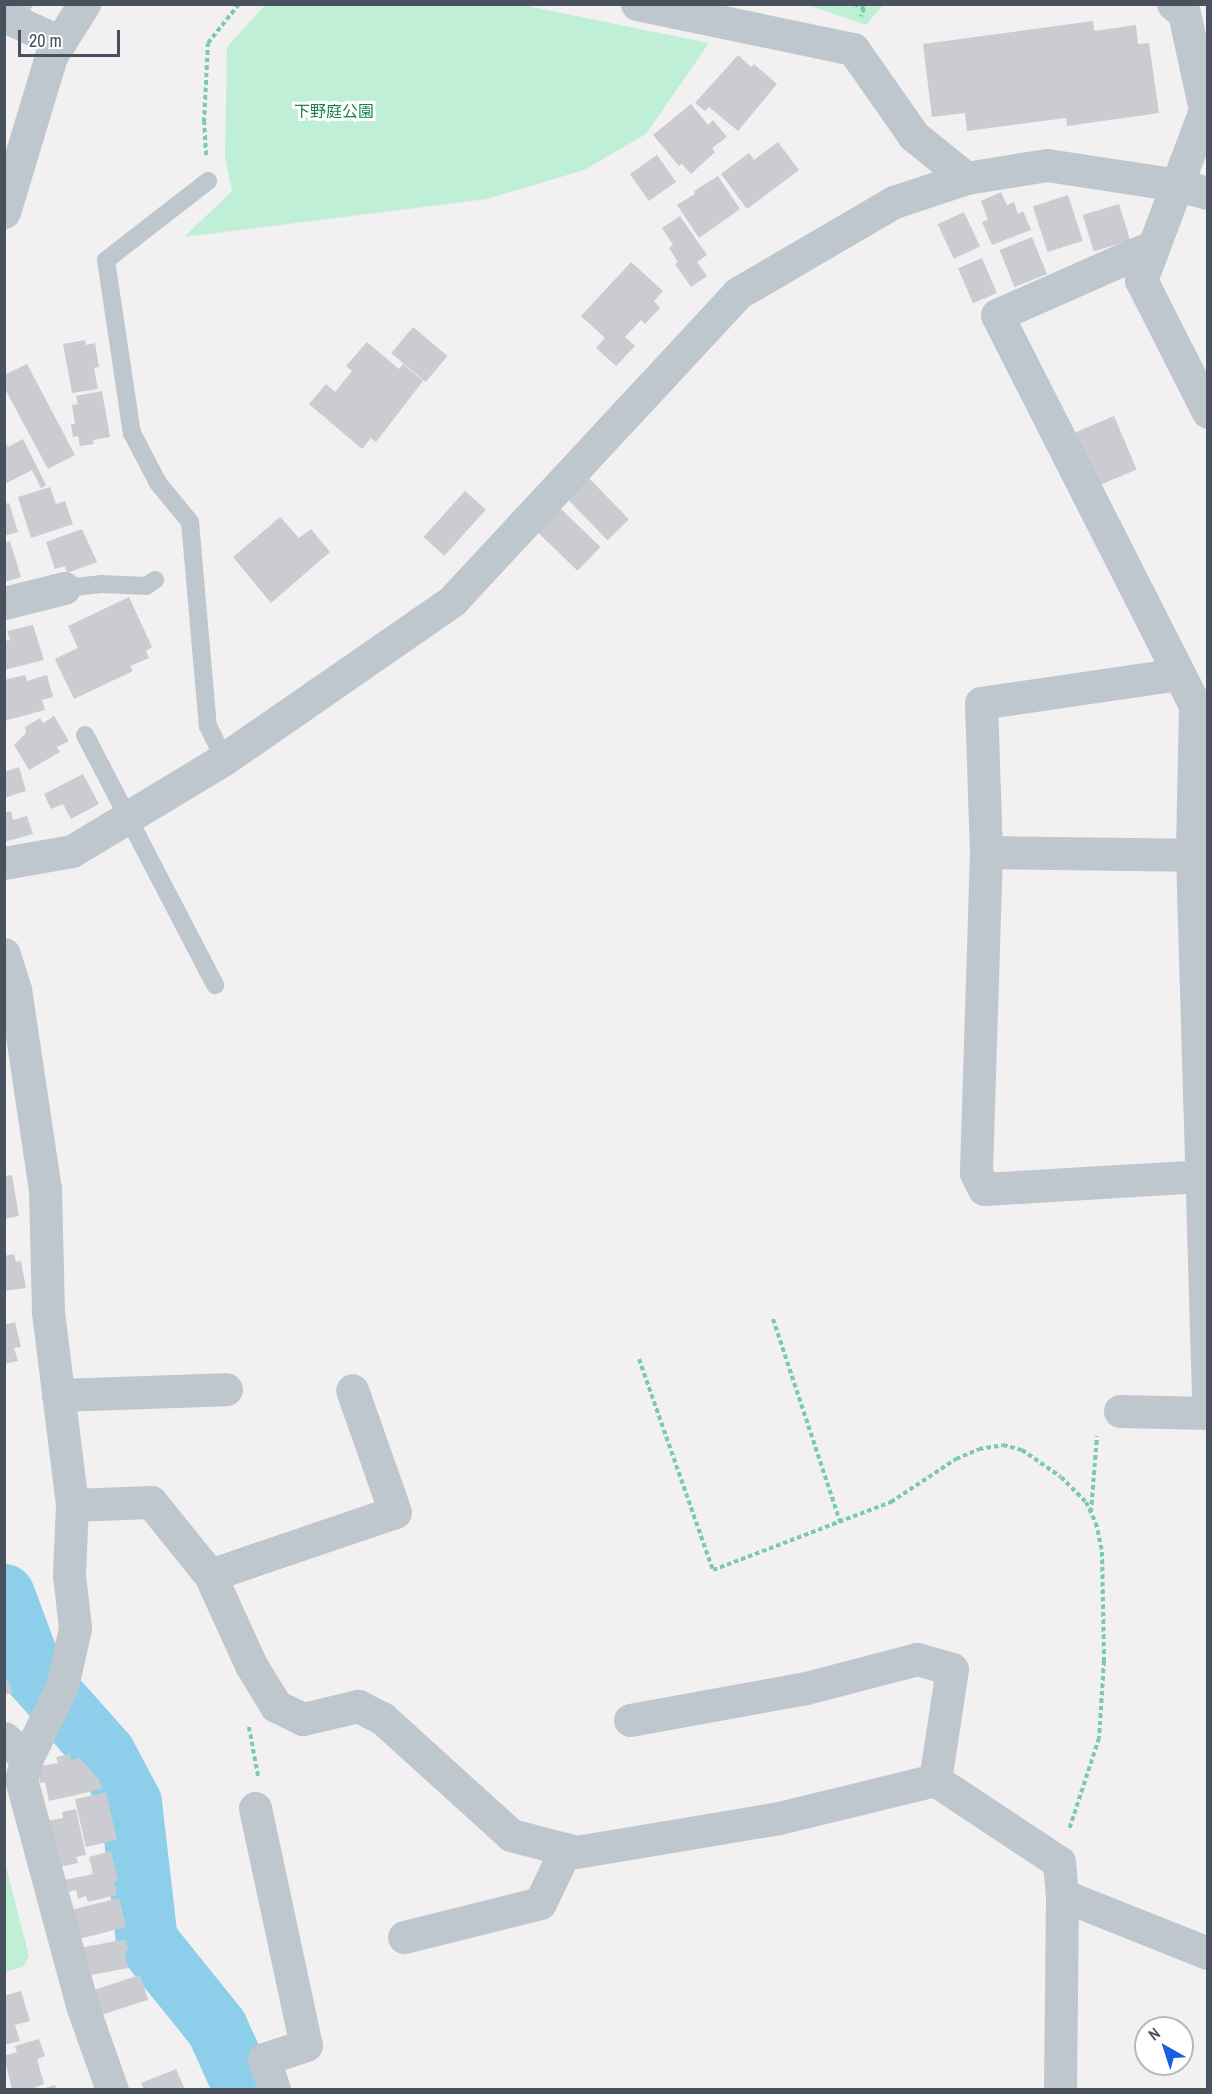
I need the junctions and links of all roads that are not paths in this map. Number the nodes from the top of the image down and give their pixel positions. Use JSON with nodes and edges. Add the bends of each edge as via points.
{"nodes":[{"id":1,"x":84,"y":4,"type":"edge"},
{"id":2,"x":637,"y":4,"type":"edge"},
{"id":3,"x":1173,"y":4,"type":"edge"},
{"id":4,"x":4,"y":15,"type":"edge"},
{"id":5,"x":60,"y":42,"type":"junction"},
{"id":6,"x":966,"y":178,"type":"junction"},
{"id":7,"x":208,"y":181,"type":"road end"},
{"id":8,"x":1193,"y":189,"type":"edge"},
{"id":9,"x":5,"y":208,"type":"edge"},
{"id":10,"x":1151,"y":247,"type":"junction"},
{"id":11,"x":1208,"y":412,"type":"edge"},
{"id":12,"x":155,"y":580,"type":"dead end"},
{"id":13,"x":64,"y":588,"type":"joint"},
{"id":14,"x":4,"y":603,"type":"edge"},
{"id":15,"x":1179,"y":675,"type":"junction"},
{"id":16,"x":85,"y":735,"type":"dead end"},
{"id":17,"x":224,"y":759,"type":"junction"},
{"id":18,"x":129,"y":817,"type":"junction"},
{"id":19,"x":986,"y":852,"type":"junction"},
{"id":20,"x":1200,"y":855,"type":"edge"},
{"id":21,"x":4,"y":863,"type":"edge"},
{"id":22,"x":4,"y":954,"type":"edge"},
{"id":23,"x":215,"y":985,"type":"dead end"},
{"id":24,"x":1203,"y":1092,"type":"edge"},
{"id":25,"x":1201,"y":1176,"type":"junction"},
{"id":26,"x":226,"y":1389,"type":"dead end"},
{"id":27,"x":352,"y":1389,"type":"dead end"},
{"id":28,"x":58,"y":1395,"type":"junction"},
{"id":29,"x":1208,"y":1398,"type":"edge"},
{"id":30,"x":1120,"y":1411,"type":"road end"},
{"id":31,"x":1208,"y":1413,"type":"edge"},
{"id":32,"x":72,"y":1505,"type":"junction"},
{"id":33,"x":210,"y":1575,"type":"junction"},
{"id":34,"x":630,"y":1720,"type":"dead end"},
{"id":35,"x":16,"y":1748,"type":"edge"},
{"id":36,"x":935,"y":1780,"type":"junction"},
{"id":37,"x":255,"y":1808,"type":"road end"},
{"id":38,"x":566,"y":1849,"type":"junction"},
{"id":39,"x":1062,"y":1896,"type":"junction"},
{"id":40,"x":404,"y":1937,"type":"dead end"},
{"id":41,"x":1208,"y":1953,"type":"edge"},
{"id":42,"x":112,"y":2090,"type":"edge"},
{"id":43,"x":274,"y":2090,"type":"edge"},
{"id":44,"x":1060,"y":2090,"type":"edge"}],
"edges":[{"from":1,"to":5,"type":"street"},
{"from":2,"to":6,"type":"street","via":[[853,49],[914,136]]},
{"from":3,"to":8,"type":"street","via":[[1184,13],[1205,110]]},
{"from":4,"to":5,"type":"street"},
{"from":5,"to":9,"type":"street","via":[[51,56]]},
{"from":6,"to":8,"type":"street","via":[[1047,165]]},
{"from":6,"to":17,"type":"street","via":[[894,202],[738,293],[452,601]]},
{"from":7,"to":17,"type":"lane","via":[[106,260],[132,433],[158,483],[190,522],[188,561],[208,726]]},
{"from":8,"to":10,"type":"street"},
{"from":10,"to":11,"type":"street","via":[[1141,280]]},
{"from":10,"to":15,"type":"street","via":[[997,315]]},
{"from":12,"to":13,"type":"lane","via":[[146,586],[101,584]]},
{"from":13,"to":14,"type":"street"},
{"from":15,"to":19,"type":"street","via":[[981,702]]},
{"from":15,"to":20,"type":"street","via":[[1195,706]]},
{"from":16,"to":18,"type":"lane"},
{"from":17,"to":18,"type":"street"},
{"from":18,"to":21,"type":"street","via":[[72,851]]},
{"from":18,"to":23,"type":"lane"},
{"from":19,"to":20,"type":"street"},
{"from":19,"to":25,"type":"street","via":[[976,1173],[984,1189]]},
{"from":20,"to":24,"type":"street"},
{"from":22,"to":28,"type":"street","via":[[15,989],[45,1189],[48,1312]]},
{"from":24,"to":25,"type":"street"},
{"from":25,"to":29,"type":"street"},
{"from":26,"to":28,"type":"street"},
{"from":27,"to":33,"type":"street","via":[[395,1512]]},
{"from":28,"to":32,"type":"street"},
{"from":30,"to":31,"type":"street"},
{"from":32,"to":33,"type":"street","via":[[151,1502]]},
{"from":32,"to":35,"type":"street","via":[[69,1575],[75,1628],[62,1686],[48,1717]]},
{"from":33,"to":38,"type":"street","via":[[251,1665],[276,1706],[303,1719],[358,1706],[382,1718],[511,1835]]},
{"from":34,"to":36,"type":"street","via":[[806,1688],[916,1659],[952,1669]]},
{"from":35,"to":42,"type":"street","via":[[83,2008]]},
{"from":36,"to":38,"type":"street","via":[[779,1818],[576,1852]]},
{"from":36,"to":39,"type":"street","via":[[1059,1862]]},
{"from":37,"to":43,"type":"street","via":[[306,2045],[264,2059]]},
{"from":38,"to":40,"type":"street","via":[[540,1903]]},
{"from":39,"to":41,"type":"street"},
{"from":39,"to":44,"type":"street"}]}
